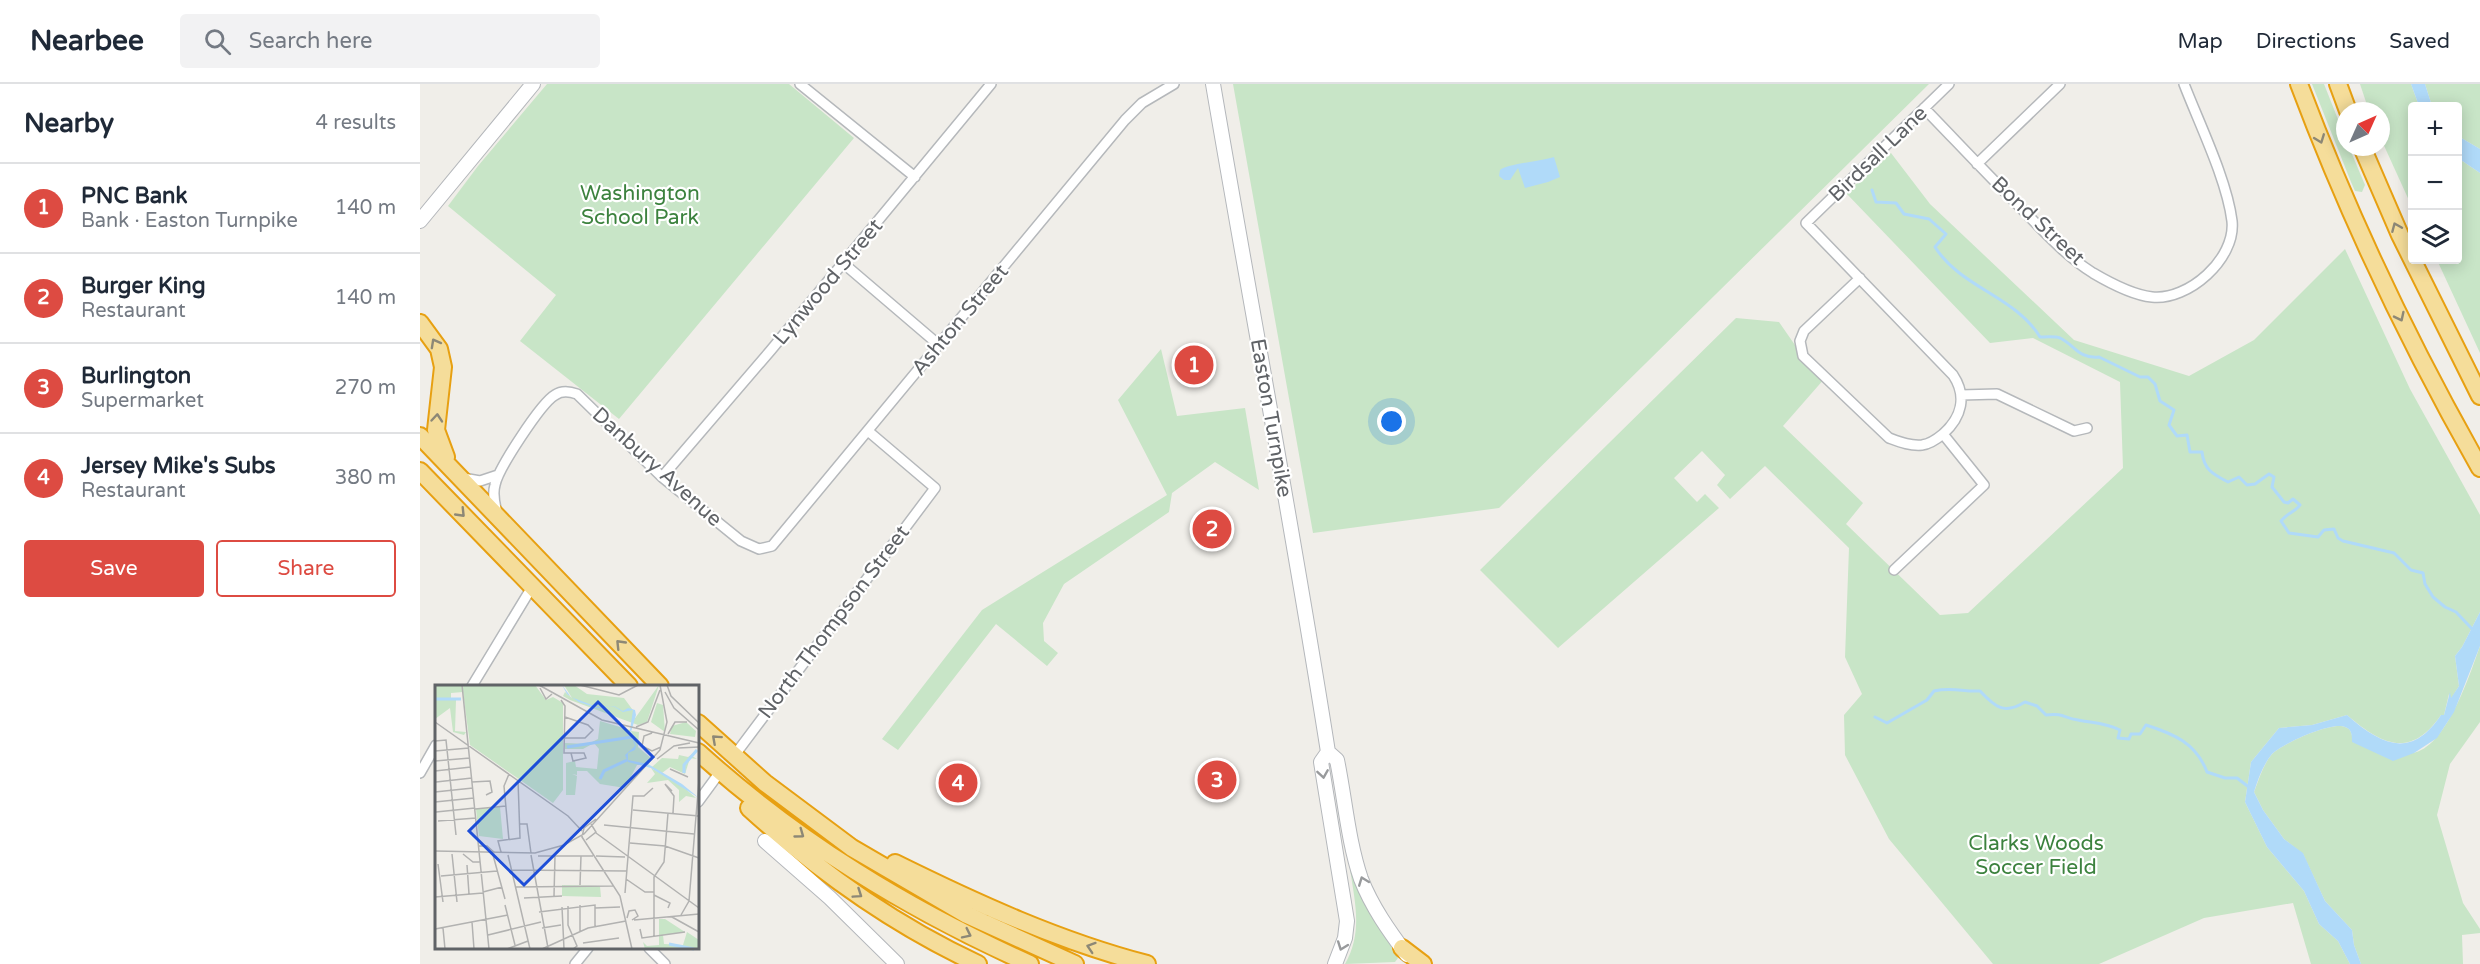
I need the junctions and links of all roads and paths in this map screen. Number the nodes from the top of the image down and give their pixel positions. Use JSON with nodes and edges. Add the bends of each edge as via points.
{"nodes":[{"id":1,"x":533,"y":84,"type":"edge"},
{"id":2,"x":800,"y":84,"type":"edge"},
{"id":3,"x":991,"y":84,"type":"edge"},
{"id":4,"x":1174,"y":84,"type":"edge"},
{"id":5,"x":1213,"y":84,"type":"edge"},
{"id":6,"x":1949,"y":84,"type":"edge"},
{"id":7,"x":2060,"y":84,"type":"edge"},
{"id":8,"x":2184,"y":84,"type":"edge"},
{"id":9,"x":2299,"y":84,"type":"edge"},
{"id":10,"x":2338,"y":84,"type":"edge"},
{"id":11,"x":2345,"y":102,"type":"edge"},
{"id":12,"x":1924,"y":108,"type":"junction"},
{"id":13,"x":2366,"y":156,"type":"edge"},
{"id":14,"x":1977,"y":164,"type":"junction"},
{"id":15,"x":915,"y":177,"type":"junction"},
{"id":16,"x":420,"y":221,"type":"edge"},
{"id":17,"x":843,"y":263,"type":"junction"},
{"id":18,"x":1860,"y":278,"type":"junction"},
{"id":19,"x":420,"y":323,"type":"edge"},
{"id":20,"x":939,"y":345,"type":"junction"},
{"id":21,"x":1962,"y":395,"type":"junction"},
{"id":22,"x":2480,"y":396,"type":"edge"},
{"id":23,"x":2087,"y":428,"type":"dead end"},
{"id":24,"x":868,"y":431,"type":"junction"},
{"id":25,"x":1943,"y":434,"type":"junction"},
{"id":26,"x":420,"y":436,"type":"edge"},
{"id":27,"x":2480,"y":468,"type":"edge"},
{"id":28,"x":420,"y":471,"type":"edge"},
{"id":29,"x":455,"y":472,"type":"junction"},
{"id":30,"x":498,"y":475,"type":"junction"},
{"id":31,"x":662,"y":477,"type":"junction"},
{"id":32,"x":497,"y":516,"type":"junction"},
{"id":33,"x":748,"y":545,"type":"joint"},
{"id":34,"x":1894,"y":570,"type":"dead end"},
{"id":35,"x":532,"y":587,"type":"junction"},
{"id":36,"x":473,"y":685,"type":"edge"},
{"id":37,"x":627,"y":685,"type":"edge"},
{"id":38,"x":658,"y":685,"type":"edge"},
{"id":39,"x":699,"y":724,"type":"edge"},
{"id":40,"x":435,"y":747,"type":"edge"},
{"id":41,"x":1328,"y":752,"type":"junction"},
{"id":42,"x":699,"y":753,"type":"edge"},
{"id":43,"x":734,"y":756,"type":"junction"},
{"id":44,"x":420,"y":772,"type":"edge"},
{"id":45,"x":720,"y":772,"type":"junction"},
{"id":46,"x":699,"y":801,"type":"edge"},
{"id":47,"x":802,"y":811,"type":"junction"},
{"id":48,"x":765,"y":842,"type":"dead end"},
{"id":49,"x":1402,"y":948,"type":"junction"},
{"id":50,"x":587,"y":949,"type":"edge"},
{"id":51,"x":650,"y":949,"type":"edge"},
{"id":52,"x":575,"y":964,"type":"edge"},
{"id":53,"x":665,"y":964,"type":"edge"},
{"id":54,"x":897,"y":964,"type":"edge"},
{"id":55,"x":978,"y":964,"type":"edge"},
{"id":56,"x":1030,"y":964,"type":"edge"},
{"id":57,"x":1075,"y":964,"type":"edge"},
{"id":58,"x":1147,"y":964,"type":"edge"},
{"id":59,"x":1335,"y":964,"type":"edge"},
{"id":60,"x":1415,"y":964,"type":"edge"},
{"id":61,"x":1423,"y":964,"type":"edge"}],
"edges":[{"from":1,"to":16,"type":"main road"},
{"from":2,"to":15,"type":"street"},
{"from":3,"to":15,"type":"street","name":"Lynwood Street"},
{"from":4,"to":20,"type":"street","name":"Ashton Street","via":[[1142,103],[1125,120]]},
{"from":5,"to":41,"type":"main road","name":"Easton Turnpike"},
{"from":6,"to":12,"type":"street","name":"Birdsall Lane"},
{"from":7,"to":14,"type":"street","name":"Bond Street"},
{"from":8,"to":14,"type":"street","name":"Bond Street","via":[[2223,187],[2232,223],[2224,254],[2191,287],[2154,298],[2119,287],[2092,272],[2046,234]]},
{"from":9,"to":27,"type":"highway","one_way":true,"via":[[2372,259],[2431,380]]},
{"from":10,"to":11,"type":"highway"},
{"from":12,"to":14,"type":"street","name":"Bond Street"},
{"from":12,"to":18,"type":"street","name":"Birdsall Lane","via":[[1806,223]]},
{"from":22,"to":13,"type":"highway","one_way":true,"via":[[2400,235]]},
{"from":15,"to":17,"type":"street","name":"Lynwood Street"},
{"from":17,"to":20,"type":"street"},
{"from":17,"to":31,"type":"street","name":"Lynwood Street"},
{"from":18,"to":21,"type":"street","via":[[1953,375]]},
{"from":18,"to":25,"type":"street","via":[[1804,331],[1800,341],[1803,356],[1889,438],[1907,445],[1924,445]]},
{"from":29,"to":19,"type":"highway","one_way":true,"via":[[436,430],[443,367],[439,349]]},
{"from":20,"to":24,"type":"street","name":"Ashton Street"},
{"from":21,"to":23,"type":"street","via":[[1997,394],[2074,431]]},
{"from":21,"to":25,"type":"street","via":[[1958,414]]},
{"from":24,"to":33,"type":"street","name":"Ashton Street","via":[[777,542],[764,549]]},
{"from":24,"to":43,"type":"street","name":"North Thompson Street","via":[[934,488]]},
{"from":25,"to":34,"type":"street","via":[[1984,485]]},
{"from":26,"to":29,"type":"highway"},
{"from":28,"to":35,"type":"highway","one_way":true},
{"from":29,"to":30,"type":"street","via":[[469,481]]},
{"from":29,"to":32,"type":"highway"},
{"from":30,"to":31,"type":"street","name":"Danbury Avenue","via":[[546,402],[567,391],[577,394]]},
{"from":30,"to":32,"type":"street","via":[[494,495]]},
{"from":31,"to":33,"type":"street","name":"Danbury Avenue"},
{"from":38,"to":32,"type":"highway","one_way":true},
{"from":35,"to":36,"type":"street"},
{"from":35,"to":37,"type":"highway"},
{"from":43,"to":39,"type":"highway","one_way":true},
{"from":40,"to":44,"type":"street"},
{"from":49,"to":41,"type":"main road","name":"Easton Turnpike","one_way":true,"via":[[1375,909],[1362,880],[1337,760]]},
{"from":41,"to":59,"type":"main road","name":"Easton Turnpike","one_way":true,"via":[[1321,762],[1347,921]]},
{"from":42,"to":45,"type":"highway"},
{"from":43,"to":47,"type":"highway"},
{"from":45,"to":46,"type":"street"},
{"from":45,"to":55,"type":"highway","one_way":true,"via":[[740,799],[840,882],[913,929]]},
{"from":45,"to":56,"type":"highway","one_way":true,"via":[[816,846],[890,894]]},
{"from":47,"to":57,"type":"highway","via":[[852,848],[931,896]]},
{"from":58,"to":47,"type":"highway","one_way":true,"via":[[1073,941],[978,903],[872,852]]},
{"from":48,"to":54,"type":"main road"},
{"from":49,"to":60,"type":"main road","name":"Easton Turnpike"},
{"from":49,"to":61,"type":"highway"},
{"from":50,"to":52,"type":"street"},
{"from":51,"to":53,"type":"street"}]}
